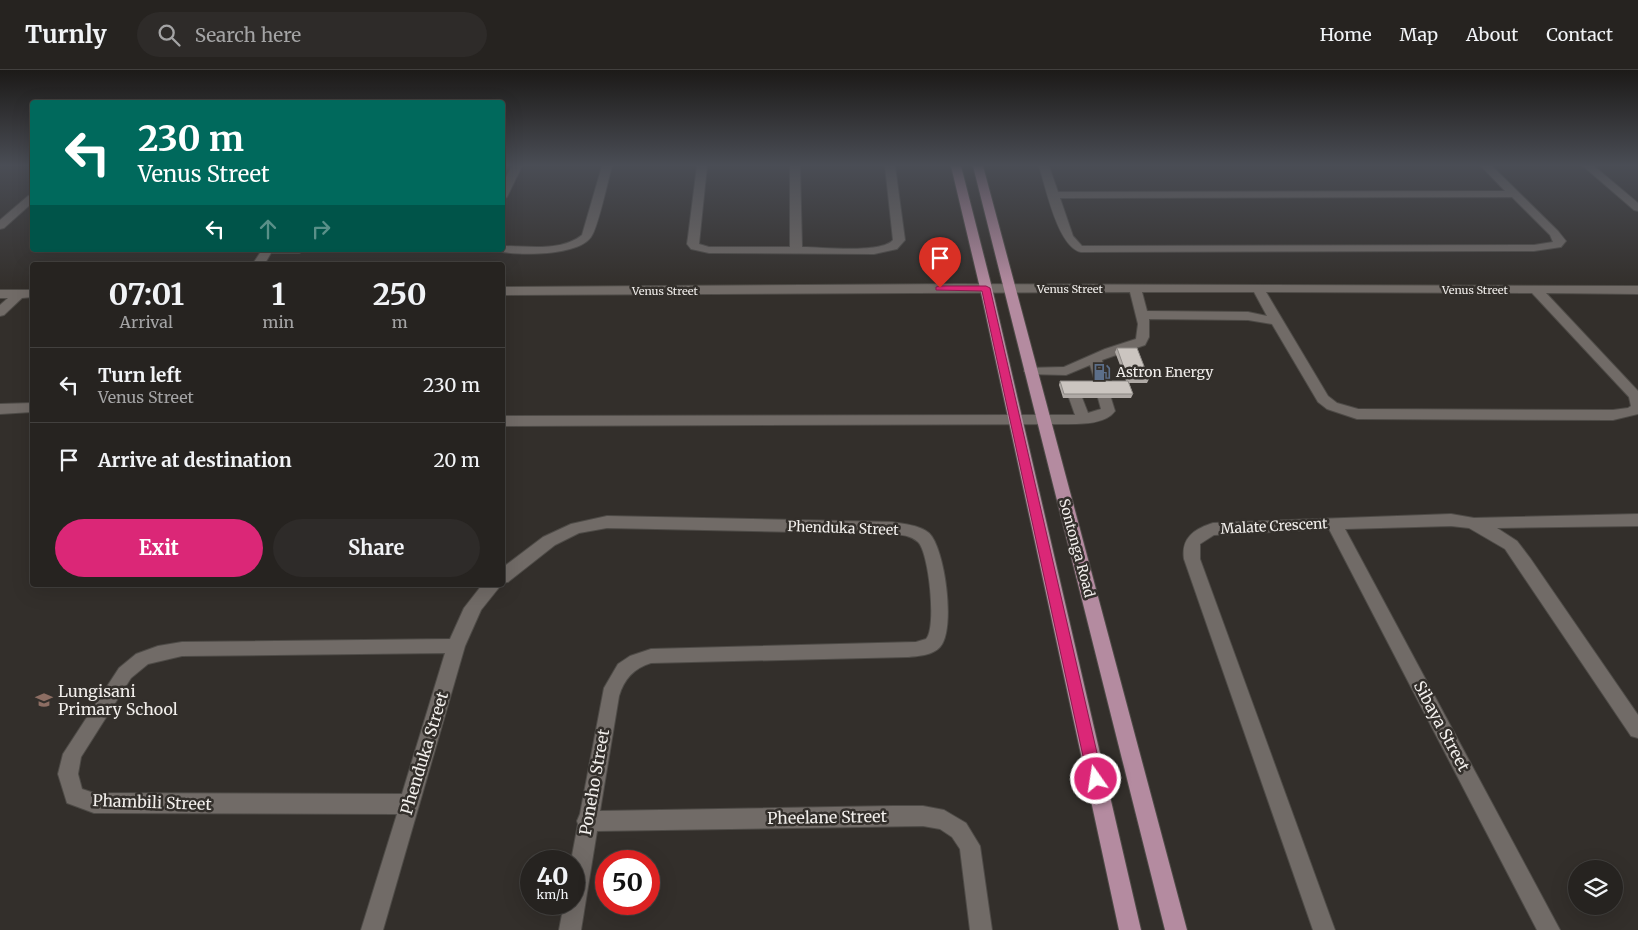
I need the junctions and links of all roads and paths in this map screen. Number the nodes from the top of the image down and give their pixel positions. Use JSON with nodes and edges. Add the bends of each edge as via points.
{"nodes":[{"id":1,"x":23,"y":206,"type":"edge"},
{"id":2,"x":596,"y":206,"type":"edge"},
{"id":3,"x":697,"y":206,"type":"edge"},
{"id":4,"x":795,"y":206,"type":"edge"},
{"id":5,"x":894,"y":206,"type":"edge"},
{"id":6,"x":966,"y":206,"type":"edge"},
{"id":7,"x":989,"y":206,"type":"edge"},
{"id":8,"x":1058,"y":206,"type":"edge"},
{"id":9,"x":1526,"y":206,"type":"edge"},
{"id":10,"x":0,"y":226,"type":"edge"},
{"id":11,"x":505,"y":249,"type":"edge"},
{"id":12,"x":796,"y":250,"type":"junction"},
{"id":13,"x":986,"y":288,"type":"junction"},
{"id":14,"x":1011,"y":288,"type":"junction"},
{"id":15,"x":1257,"y":288,"type":"junction"},
{"id":16,"x":1135,"y":289,"type":"junction"},
{"id":17,"x":1536,"y":290,"type":"junction"},
{"id":18,"x":1638,"y":290,"type":"edge"},
{"id":19,"x":505,"y":291,"type":"edge"},
{"id":20,"x":0,"y":294,"type":"edge"},
{"id":21,"x":19,"y":294,"type":"junction"},
{"id":22,"x":30,"y":294,"type":"edge"},
{"id":23,"x":0,"y":312,"type":"edge"},
{"id":24,"x":1142,"y":315,"type":"junction"},
{"id":25,"x":1276,"y":321,"type":"junction"},
{"id":26,"x":1095,"y":360,"type":"junction"},
{"id":27,"x":1031,"y":371,"type":"junction"},
{"id":28,"x":1066,"y":372,"type":"junction"},
{"id":29,"x":30,"y":408,"type":"edge"},
{"id":30,"x":0,"y":409,"type":"edge"},
{"id":31,"x":1083,"y":418,"type":"junction"},
{"id":32,"x":1015,"y":420,"type":"junction"},
{"id":33,"x":1043,"y":420,"type":"junction"},
{"id":34,"x":505,"y":421,"type":"edge"},
{"id":35,"x":1638,"y":520,"type":"edge"},
{"id":36,"x":1334,"y":522,"type":"junction"},
{"id":37,"x":1472,"y":523,"type":"junction"},
{"id":38,"x":505,"y":576,"type":"edge"},
{"id":39,"x":491,"y":587,"type":"edge"},
{"id":40,"x":456,"y":646,"type":"junction"},
{"id":41,"x":651,"y":656,"type":"joint"},
{"id":42,"x":1638,"y":730,"type":"edge"},
{"id":43,"x":408,"y":804,"type":"junction"},
{"id":44,"x":587,"y":821,"type":"junction"},
{"id":45,"x":372,"y":930,"type":"edge"},
{"id":46,"x":570,"y":930,"type":"edge"},
{"id":47,"x":980,"y":930,"type":"edge"},
{"id":48,"x":1130,"y":930,"type":"edge"},
{"id":49,"x":1176,"y":930,"type":"edge"},
{"id":50,"x":1324,"y":930,"type":"edge"},
{"id":51,"x":1549,"y":930,"type":"edge"}],
"edges":[{"from":1,"to":10,"type":"street"},
{"from":2,"to":11,"type":"street","via":[[582,243],[560,249]]},
{"from":3,"to":12,"type":"street","via":[[693,237],[696,247],[710,250]]},
{"from":4,"to":12,"type":"street"},
{"from":5,"to":12,"type":"street","via":[[898,240],[892,247],[879,250]]},
{"from":6,"to":13,"type":"main road"},
{"from":7,"to":14,"type":"main road","name":"Sontonga Road"},
{"from":8,"to":9,"type":"street","via":[[1068,237],[1081,249],[1549,248],[1557,245],[1560,241],[1554,233]]},
{"from":13,"to":14,"type":"street","name":"Venus Street"},
{"from":13,"to":19,"type":"street","name":"Venus Street"},
{"from":13,"to":32,"type":"main road"},
{"from":14,"to":16,"type":"street","name":"Venus Street"},
{"from":14,"to":27,"type":"main road","name":"Sontonga Road"},
{"from":15,"to":16,"type":"street","name":"Venus Street"},
{"from":15,"to":17,"type":"street","name":"Venus Street"},
{"from":15,"to":25,"type":"street"},
{"from":16,"to":24,"type":"street"},
{"from":17,"to":18,"type":"street","name":"Venus Street"},
{"from":17,"to":25,"type":"street","via":[[1635,396],[1638,407],[1632,412],[1613,415],[1351,413],[1322,399]]},
{"from":20,"to":21,"type":"street"},
{"from":21,"to":22,"type":"street"},
{"from":21,"to":23,"type":"street"},
{"from":24,"to":25,"type":"street","via":[[1248,316]]},
{"from":24,"to":26,"type":"street","via":[[1140,342]]},
{"from":26,"to":28,"type":"street"},
{"from":26,"to":31,"type":"street","via":[[1108,411]]},
{"from":27,"to":28,"type":"street"},
{"from":27,"to":33,"type":"main road","name":"Sontonga Road"},
{"from":28,"to":31,"type":"street"},
{"from":29,"to":30,"type":"street"},
{"from":31,"to":33,"type":"street"},
{"from":32,"to":33,"type":"street"},
{"from":32,"to":34,"type":"street"},
{"from":32,"to":48,"type":"main road"},
{"from":33,"to":49,"type":"main road","name":"Sontonga Road"},
{"from":35,"to":37,"type":"street"},
{"from":36,"to":37,"type":"street","name":"Malate Crescent","via":[[1451,520]]},
{"from":36,"to":50,"type":"street","name":"Malate Crescent","via":[[1214,530],[1201,533],[1193,540],[1190,550]]},
{"from":36,"to":51,"type":"street","name":"Sibaya Street"},
{"from":37,"to":42,"type":"street","name":"Malate Crescent","via":[[1510,545],[1524,562]]},
{"from":38,"to":41,"type":"street","name":"Phenduka Street","via":[[549,540],[576,528],[607,522],[892,528],[924,538],[931,550],[941,621],[938,637],[928,648]]},
{"from":39,"to":40,"type":"street","name":"Phenduka Street","via":[[469,612]]},
{"from":40,"to":43,"type":"street","name":"Phenduka Street"},
{"from":40,"to":43,"type":"street","name":"Phambili Street","via":[[182,649],[158,653],[142,659],[125,673],[72,754],[68,774],[74,796],[94,803]]},
{"from":41,"to":44,"type":"street","name":"Poneho Street","via":[[629,664],[614,683]]},
{"from":43,"to":45,"type":"street","name":"Phenduka Street"},
{"from":44,"to":46,"type":"street","name":"Poneho Street"},
{"from":44,"to":47,"type":"street","name":"Pheelane Street","via":[[892,816],[944,820],[959,830],[970,846]]}]}
